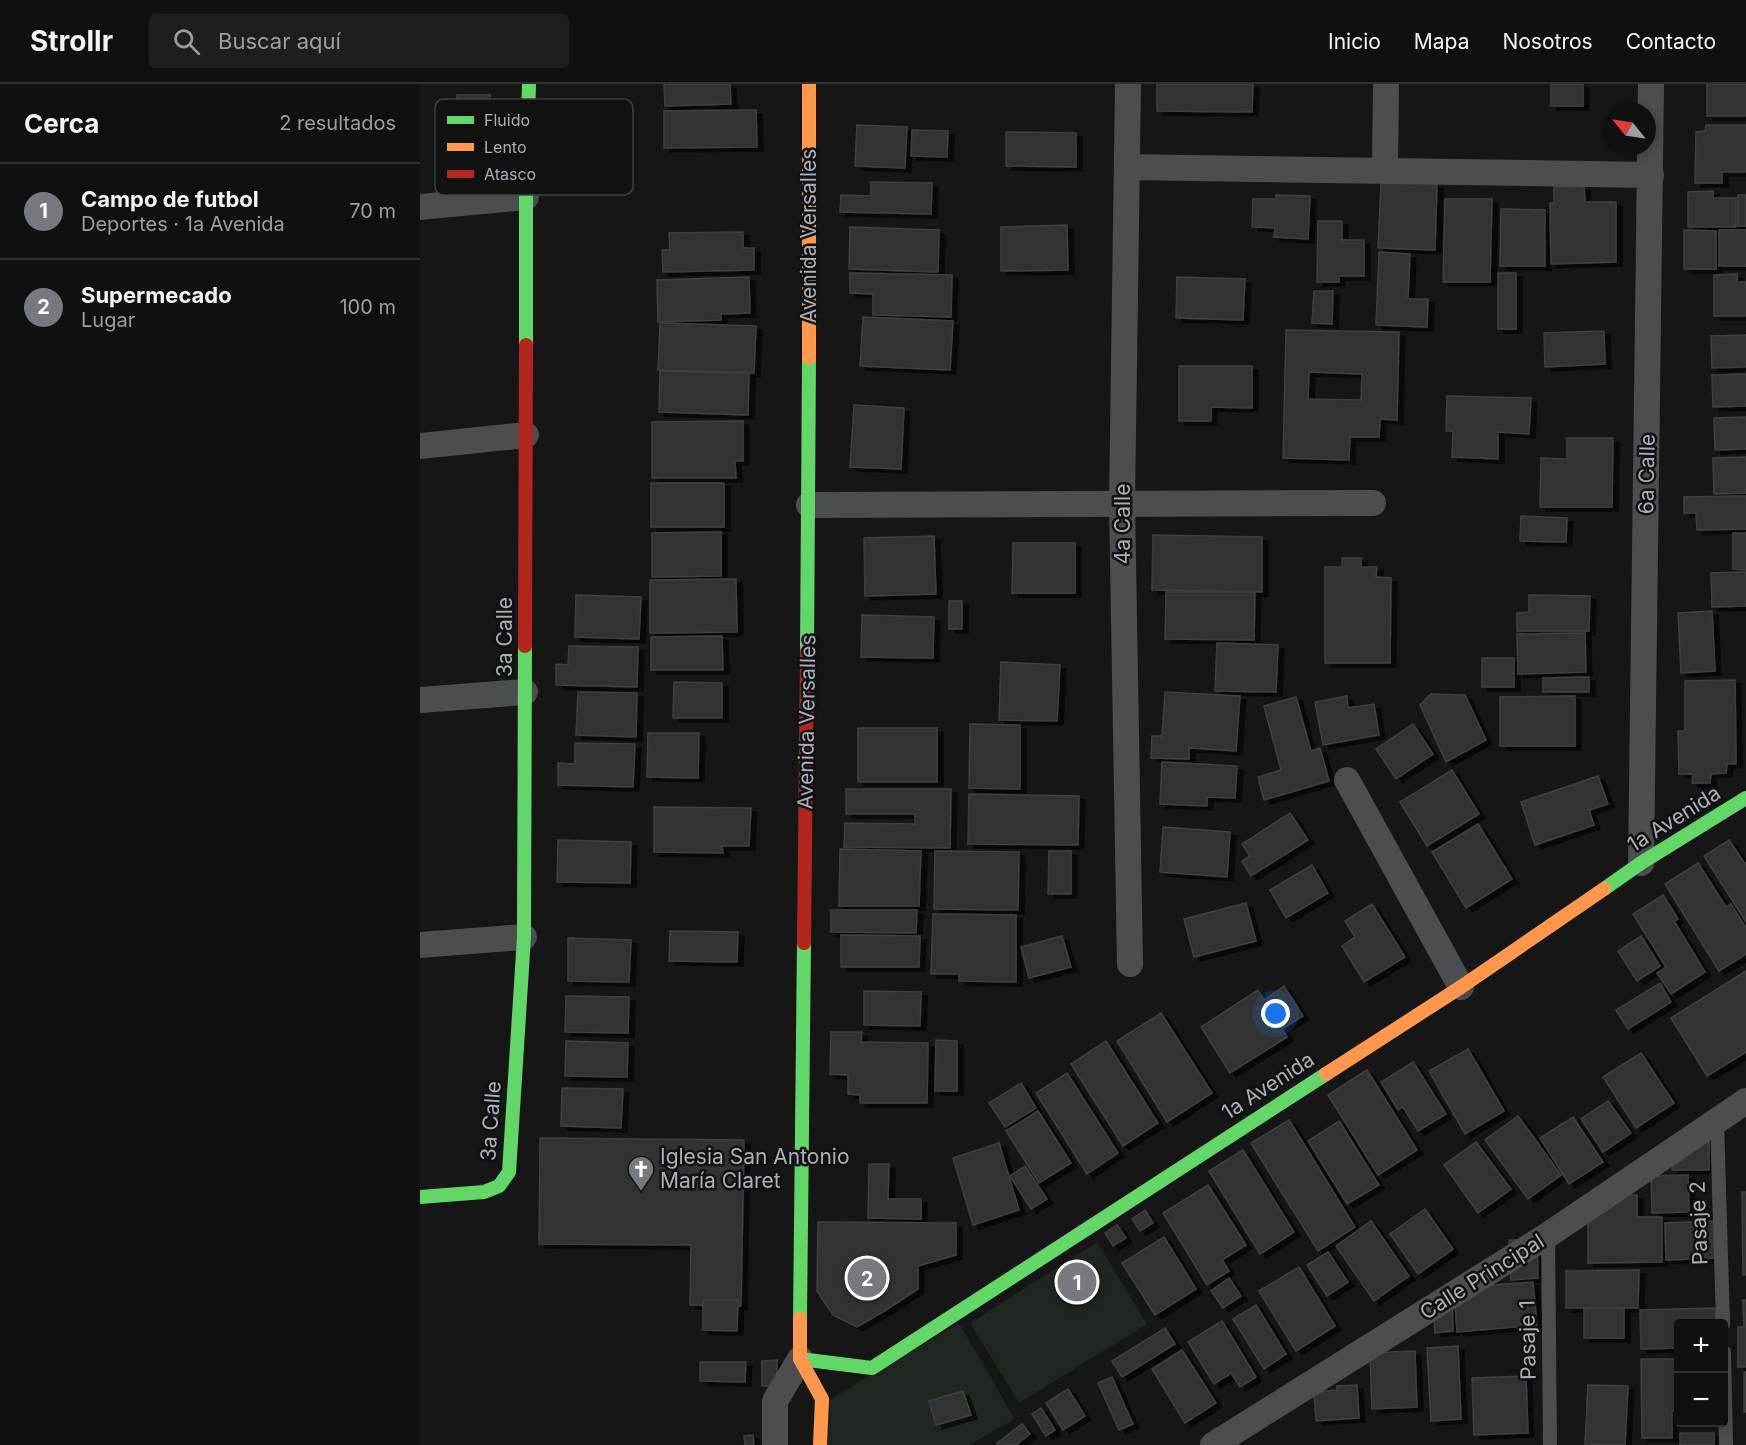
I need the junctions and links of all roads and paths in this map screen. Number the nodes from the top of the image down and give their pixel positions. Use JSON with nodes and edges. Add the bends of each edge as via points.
{"nodes":[{"id":1,"x":529,"y":84,"type":"edge"},
{"id":2,"x":809,"y":84,"type":"edge"},
{"id":3,"x":1128,"y":84,"type":"edge"},
{"id":4,"x":1386,"y":84,"type":"edge"},
{"id":5,"x":1651,"y":84,"type":"edge"},
{"id":6,"x":529,"y":99,"type":"edge"},
{"id":7,"x":1127,"y":167,"type":"junction"},
{"id":8,"x":1385,"y":171,"type":"junction"},
{"id":9,"x":1651,"y":175,"type":"junction"},
{"id":10,"x":526,"y":197,"type":"joint"},
{"id":11,"x":420,"y":207,"type":"edge"},
{"id":12,"x":526,"y":435,"type":"junction"},
{"id":13,"x":420,"y":446,"type":"edge"},
{"id":14,"x":1122,"y":503,"type":"junction"},
{"id":15,"x":1373,"y":503,"type":"dead end"},
{"id":16,"x":809,"y":505,"type":"junction"},
{"id":17,"x":525,"y":692,"type":"junction"},
{"id":18,"x":420,"y":700,"type":"edge"},
{"id":19,"x":1347,"y":780,"type":"dead end"},
{"id":20,"x":1746,"y":798,"type":"edge"},
{"id":21,"x":1641,"y":863,"type":"junction"},
{"id":22,"x":524,"y":937,"type":"junction"},
{"id":23,"x":420,"y":945,"type":"edge"},
{"id":24,"x":1130,"y":964,"type":"dead end"},
{"id":25,"x":1461,"y":987,"type":"junction"},
{"id":26,"x":1746,"y":1101,"type":"edge"},
{"id":27,"x":1717,"y":1121,"type":"junction"},
{"id":28,"x":420,"y":1197,"type":"edge"},
{"id":29,"x":1548,"y":1235,"type":"junction"},
{"id":30,"x":1723,"y":1319,"type":"edge"},
{"id":31,"x":800,"y":1359,"type":"junction"},
{"id":32,"x":1724,"y":1373,"type":"edge"},
{"id":33,"x":775,"y":1445,"type":"edge"},
{"id":34,"x":820,"y":1445,"type":"edge"},
{"id":35,"x":1213,"y":1445,"type":"edge"},
{"id":36,"x":1550,"y":1445,"type":"edge"},
{"id":37,"x":1726,"y":1445,"type":"edge"}],
"edges":[{"from":1,"to":6,"type":"street","name":"3a Calle"},
{"from":2,"to":16,"type":"street","name":"Avenida Versalles"},
{"from":3,"to":7,"type":"street","name":"4a Calle"},
{"from":4,"to":8,"type":"street"},
{"from":5,"to":9,"type":"street","name":"6a Calle"},
{"from":7,"to":8,"type":"street"},
{"from":7,"to":14,"type":"street","name":"4a Calle"},
{"from":8,"to":9,"type":"street"},
{"from":9,"to":21,"type":"street","name":"6a Calle"},
{"from":10,"to":11,"type":"street"},
{"from":10,"to":12,"type":"street","name":"3a Calle"},
{"from":12,"to":13,"type":"street"},
{"from":12,"to":17,"type":"street","name":"3a Calle"},
{"from":14,"to":15,"type":"street"},
{"from":14,"to":16,"type":"street"},
{"from":14,"to":24,"type":"street","name":"4a Calle"},
{"from":16,"to":31,"type":"street","name":"Avenida Versalles"},
{"from":17,"to":18,"type":"street"},
{"from":17,"to":22,"type":"street","name":"3a Calle"},
{"from":19,"to":25,"type":"street"},
{"from":20,"to":21,"type":"street","name":"1a Avenida"},
{"from":21,"to":25,"type":"street","name":"1a Avenida"},
{"from":22,"to":23,"type":"street"},
{"from":22,"to":28,"type":"street","name":"3a Calle","via":[[509,1172],[499,1186],[484,1192]]},
{"from":25,"to":31,"type":"street","name":"1a Avenida","via":[[872,1368]]},
{"from":26,"to":27,"type":"street","name":"Calle Principal"},
{"from":27,"to":29,"type":"street","name":"Calle Principal"},
{"from":27,"to":30,"type":"lane","name":"Pasaje 2"},
{"from":29,"to":35,"type":"street","name":"Calle Principal"},
{"from":29,"to":36,"type":"lane","name":"Pasaje 1"},
{"from":31,"to":33,"type":"street","via":[[775,1401]]},
{"from":31,"to":34,"type":"street","name":"Avenida Versalles","via":[[822,1399]]},
{"from":32,"to":37,"type":"lane"}]}
